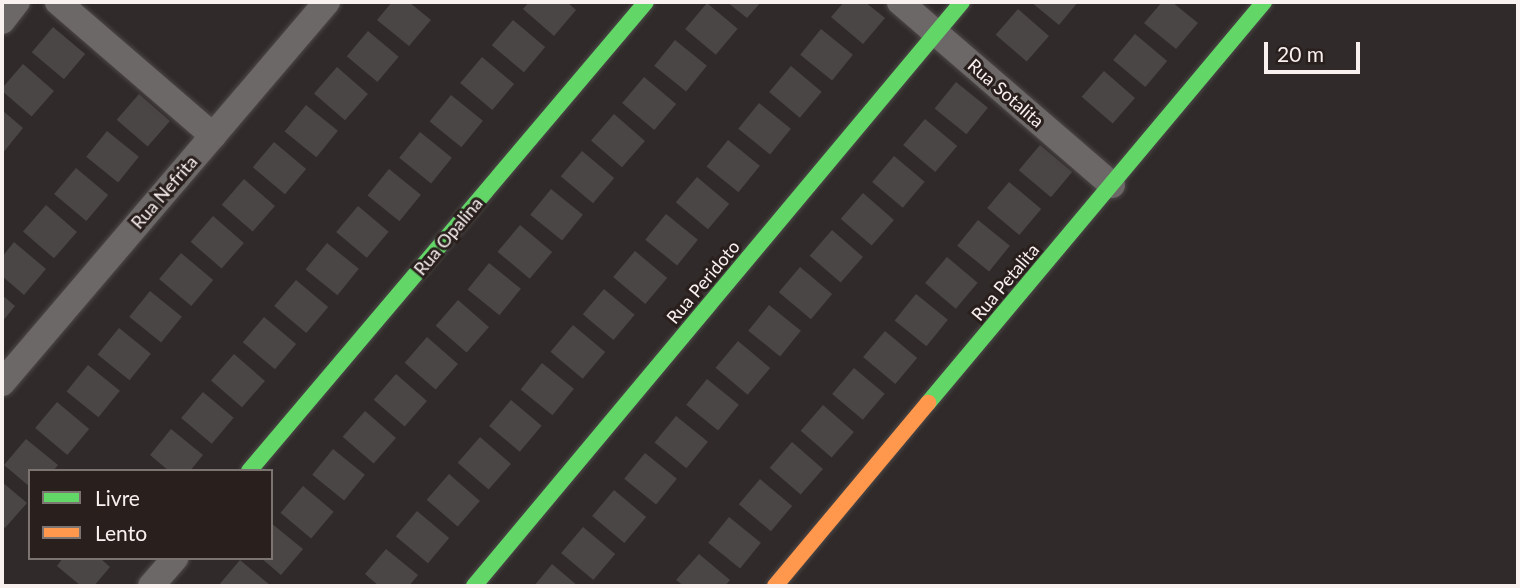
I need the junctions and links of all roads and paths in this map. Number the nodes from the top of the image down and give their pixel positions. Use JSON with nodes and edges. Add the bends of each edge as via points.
{"nodes":[{"id":1,"x":17,"y":2,"type":"edge"},
{"id":2,"x":58,"y":2,"type":"edge"},
{"id":3,"x":327,"y":2,"type":"edge"},
{"id":4,"x":646,"y":2,"type":"edge"},
{"id":5,"x":900,"y":2,"type":"edge"},
{"id":6,"x":962,"y":2,"type":"edge"},
{"id":7,"x":1264,"y":2,"type":"edge"},
{"id":8,"x":2,"y":21,"type":"edge"},
{"id":9,"x":936,"y":33,"type":"junction"},
{"id":10,"x":213,"y":136,"type":"junction"},
{"id":11,"x":1112,"y":185,"type":"junction"},
{"id":12,"x":2,"y":383,"type":"edge"},
{"id":13,"x":251,"y":469,"type":"edge"},
{"id":14,"x":173,"y":560,"type":"edge"},
{"id":15,"x":151,"y":586,"type":"edge"},
{"id":16,"x":474,"y":586,"type":"edge"},
{"id":17,"x":775,"y":586,"type":"edge"}],
"edges":[{"from":1,"to":8,"type":"street"},
{"from":2,"to":10,"type":"street"},
{"from":3,"to":10,"type":"street","name":"Rua Nefrita"},
{"from":4,"to":13,"type":"street","name":"Rua Opalina"},
{"from":5,"to":9,"type":"street","name":"Rua Sotalita"},
{"from":6,"to":9,"type":"street","name":"Rua Peridoto"},
{"from":7,"to":11,"type":"street","name":"Rua Petalita"},
{"from":9,"to":11,"type":"street","name":"Rua Sotalita"},
{"from":9,"to":16,"type":"street","name":"Rua Peridoto"},
{"from":10,"to":12,"type":"street","name":"Rua Nefrita"},
{"from":11,"to":17,"type":"street","name":"Rua Petalita"},
{"from":14,"to":15,"type":"street"}]}
